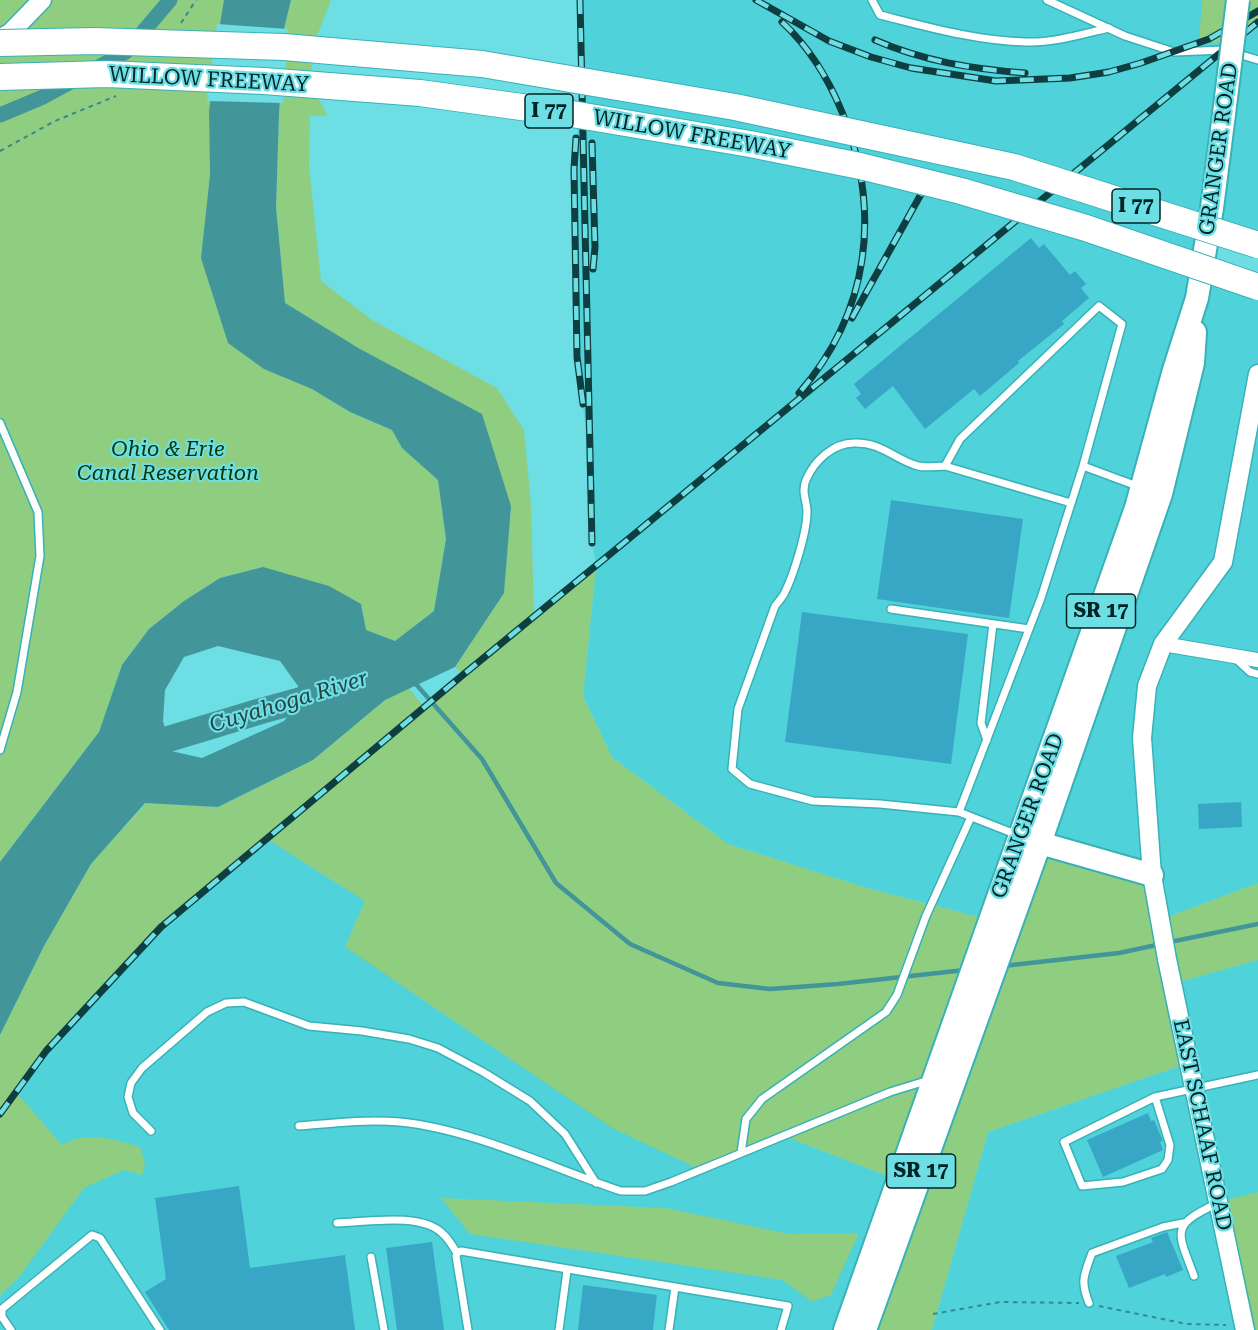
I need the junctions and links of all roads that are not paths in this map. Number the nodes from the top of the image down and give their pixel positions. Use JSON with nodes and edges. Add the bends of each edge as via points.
{"nodes":[{"id":1,"x":42,"y":0,"type":"edge"},
{"id":2,"x":872,"y":0,"type":"edge"},
{"id":3,"x":1047,"y":0,"type":"edge"},
{"id":4,"x":1238,"y":0,"type":"edge"},
{"id":5,"x":1056,"y":2,"type":"edge"},
{"id":6,"x":1109,"y":28,"type":"junction"},
{"id":7,"x":0,"y":41,"type":"edge"},
{"id":8,"x":1258,"y":60,"type":"edge"},
{"id":9,"x":0,"y":77,"type":"edge"},
{"id":10,"x":1014,"y":167,"type":"junction"},
{"id":11,"x":1086,"y":228,"type":"junction"},
{"id":12,"x":1258,"y":234,"type":"edge"},
{"id":13,"x":1258,"y":245,"type":"edge"},
{"id":14,"x":1258,"y":287,"type":"edge"},
{"id":15,"x":1258,"y":296,"type":"edge"},
{"id":16,"x":1258,"y":374,"type":"edge"},
{"id":17,"x":0,"y":423,"type":"edge"},
{"id":18,"x":945,"y":466,"type":"junction"},
{"id":19,"x":1083,"y":466,"type":"junction"},
{"id":20,"x":1152,"y":491,"type":"junction"},
{"id":21,"x":1071,"y":503,"type":"junction"},
{"id":22,"x":891,"y":609,"type":"dead end"},
{"id":23,"x":993,"y":624,"type":"junction"},
{"id":24,"x":1029,"y":629,"type":"junction"},
{"id":25,"x":1163,"y":644,"type":"junction"},
{"id":26,"x":1233,"y":656,"type":"junction"},
{"id":27,"x":1258,"y":660,"type":"edge"},
{"id":28,"x":1258,"y":674,"type":"edge"},
{"id":29,"x":987,"y":740,"type":"junction"},
{"id":30,"x":0,"y":750,"type":"edge"},
{"id":31,"x":959,"y":812,"type":"junction"},
{"id":32,"x":971,"y":817,"type":"junction"},
{"id":33,"x":1030,"y":840,"type":"junction"},
{"id":34,"x":1152,"y":875,"type":"junction"},
{"id":35,"x":1258,"y":1076,"type":"edge"},
{"id":36,"x":944,"y":1081,"type":"junction"},
{"id":37,"x":1194,"y":1089,"type":"junction"},
{"id":38,"x":1155,"y":1097,"type":"junction"},
{"id":39,"x":300,"y":1126,"type":"dead end"},
{"id":40,"x":151,"y":1131,"type":"dead end"},
{"id":41,"x":741,"y":1153,"type":"junction"},
{"id":42,"x":597,"y":1183,"type":"junction"},
{"id":43,"x":1218,"y":1203,"type":"junction"},
{"id":44,"x":337,"y":1223,"type":"dead end"},
{"id":45,"x":1183,"y":1223,"type":"junction"},
{"id":46,"x":458,"y":1253,"type":"junction"},
{"id":47,"x":371,"y":1257,"type":"dead end"},
{"id":48,"x":567,"y":1270,"type":"junction"},
{"id":49,"x":1194,"y":1276,"type":"dead end"},
{"id":50,"x":675,"y":1287,"type":"junction"},
{"id":51,"x":1089,"y":1303,"type":"dead end"},
{"id":52,"x":11,"y":1330,"type":"edge"},
{"id":53,"x":160,"y":1330,"type":"edge"},
{"id":54,"x":384,"y":1330,"type":"edge"},
{"id":55,"x":468,"y":1330,"type":"edge"},
{"id":56,"x":559,"y":1330,"type":"edge"},
{"id":57,"x":669,"y":1330,"type":"edge"},
{"id":58,"x":781,"y":1330,"type":"edge"},
{"id":59,"x":845,"y":1330,"type":"edge"},
{"id":60,"x":865,"y":1330,"type":"edge"},
{"id":61,"x":1245,"y":1330,"type":"edge"}],
"edges":[{"from":1,"to":7,"type":"street"},
{"from":2,"to":6,"type":"lane","via":[[880,15],[956,34],[1028,42]]},
{"from":3,"to":5,"type":"lane"},
{"from":4,"to":20,"type":"main road","name":"GRANGER ROAD","number":"SR 17","bridge":true,"via":[[1197,298],[1174,370]]},
{"from":5,"to":6,"type":"lane"},
{"from":6,"to":8,"type":"lane","via":[[1174,52],[1224,50]]},
{"from":7,"to":10,"type":"highway","name":"WILLOW FREEWAY","number":"I 77","bridge":true,"via":[[284,47],[482,64],[735,107]]},
{"from":9,"to":11,"type":"highway","name":"WILLOW FREEWAY","number":"I 77","bridge":true,"via":[[107,74],[264,81],[420,93],[560,112],[860,166]]},
{"from":10,"to":12,"type":"highway","bridge":true},
{"from":10,"to":13,"type":"highway","name":"WILLOW FREEWAY","number":"I 77","bridge":true},
{"from":11,"to":14,"type":"highway","name":"WILLOW FREEWAY","number":"I 77","bridge":true},
{"from":11,"to":15,"type":"highway","bridge":true},
{"from":16,"to":25,"type":"street","name":"EAST SCHAAF ROAD","via":[[1222,562]]},
{"from":17,"to":30,"type":"lane","via":[[38,512],[40,556],[17,692]]},
{"from":18,"to":19,"type":"lane","via":[[960,439],[1099,306],[1122,324]]},
{"from":18,"to":21,"type":"lane"},
{"from":18,"to":31,"type":"lane","via":[[918,466],[887,450],[854,443],[837,445],[815,466],[806,481],[804,528],[785,593],[775,606],[738,709],[732,770],[750,784],[813,801]]},
{"from":19,"to":20,"type":"lane"},
{"from":19,"to":21,"type":"lane"},
{"from":20,"to":33,"type":"main road","name":"GRANGER ROAD","number":"SR 17"},
{"from":21,"to":24,"type":"lane"},
{"from":22,"to":23,"type":"lane"},
{"from":23,"to":24,"type":"lane"},
{"from":23,"to":29,"type":"lane","via":[[981,723]]},
{"from":24,"to":29,"type":"lane"},
{"from":25,"to":26,"type":"street"},
{"from":25,"to":34,"type":"street","name":"EAST SCHAAF ROAD","via":[[1147,686],[1142,738]]},
{"from":26,"to":27,"type":"street"},
{"from":26,"to":28,"type":"lane","via":[[1250,672]]},
{"from":29,"to":31,"type":"lane"},
{"from":31,"to":32,"type":"lane"},
{"from":32,"to":33,"type":"lane"},
{"from":32,"to":41,"type":"lane","via":[[926,916],[897,995],[886,1012],[762,1099],[746,1119]]},
{"from":33,"to":34,"type":"main road"},
{"from":33,"to":36,"type":"main road","name":"GRANGER ROAD","number":"SR 17"},
{"from":34,"to":37,"type":"street","name":"EAST SCHAAF ROAD"},
{"from":35,"to":37,"type":"lane"},
{"from":36,"to":41,"type":"lane","via":[[890,1092]]},
{"from":36,"to":59,"type":"main road","name":"GRANGER ROAD","number":"SR 17"},
{"from":36,"to":60,"type":"main road","name":"GRANGER ROAD","number":"SR 17"},
{"from":37,"to":38,"type":"lane"},
{"from":37,"to":43,"type":"street","name":"EAST SCHAAF ROAD"},
{"from":38,"to":38,"type":"lane","via":[[1064,1142],[1082,1186],[1123,1182],[1162,1168],[1168,1160],[1170,1145]]},
{"from":39,"to":42,"type":"lane","via":[[357,1121],[436,1127]]},
{"from":40,"to":42,"type":"lane","via":[[133,1113],[128,1097],[131,1083],[142,1068],[207,1012],[226,1003],[244,1002],[309,1026],[409,1039],[438,1048],[530,1101],[565,1134]]},
{"from":41,"to":42,"type":"lane","via":[[645,1191],[621,1191]]},
{"from":43,"to":45,"type":"lane"},
{"from":43,"to":61,"type":"street","name":"EAST SCHAAF ROAD"},
{"from":44,"to":46,"type":"lane","via":[[421,1222],[443,1233]]},
{"from":45,"to":49,"type":"lane","via":[[1179,1235]]},
{"from":45,"to":51,"type":"lane","via":[[1092,1253],[1083,1288]]},
{"from":46,"to":48,"type":"lane"},
{"from":46,"to":55,"type":"lane"},
{"from":47,"to":54,"type":"lane"},
{"from":48,"to":50,"type":"lane"},
{"from":48,"to":56,"type":"lane"},
{"from":50,"to":57,"type":"lane"},
{"from":50,"to":58,"type":"lane","via":[[788,1306]]},
{"from":52,"to":53,"type":"lane","via":[[2,1317],[2,1309],[92,1235],[100,1238]]}]}
